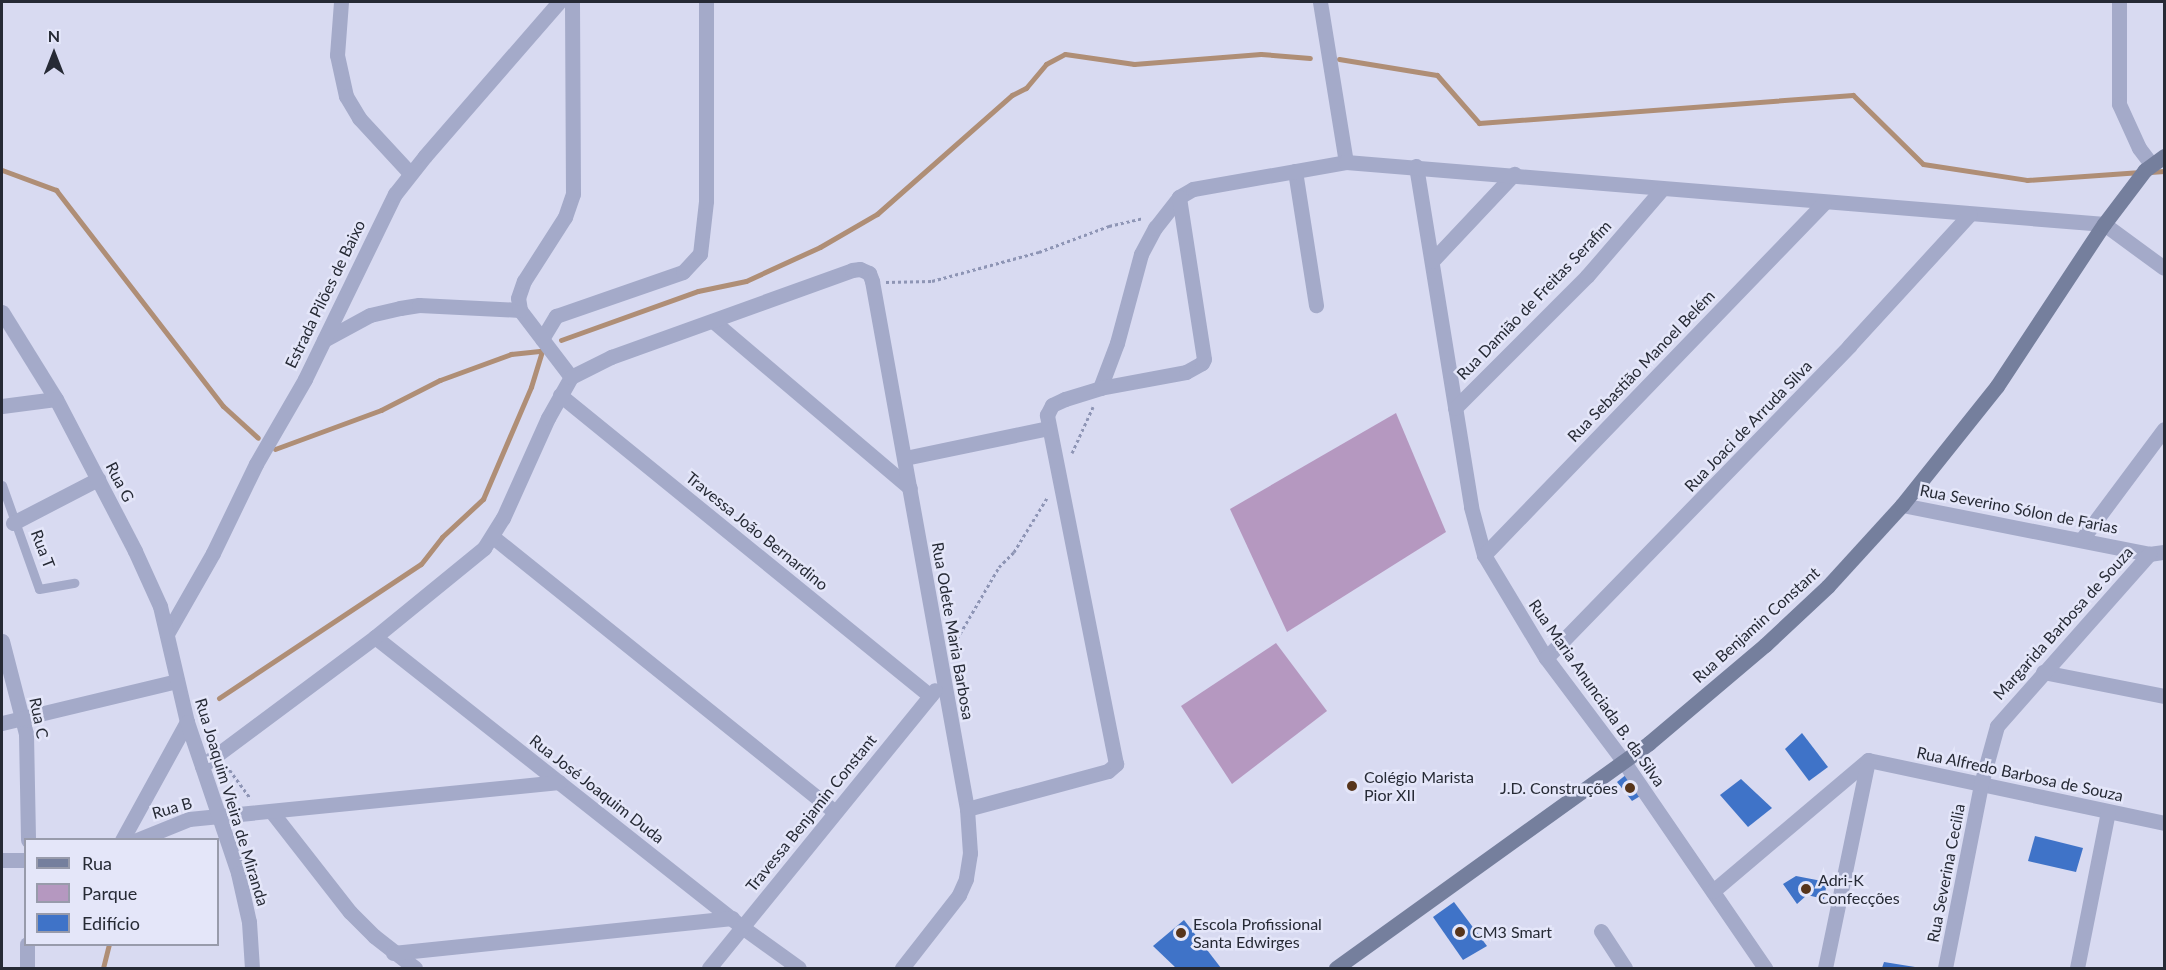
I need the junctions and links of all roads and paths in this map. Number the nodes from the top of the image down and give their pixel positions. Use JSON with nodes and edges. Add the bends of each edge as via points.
{"nodes":[{"id":1,"x":341,"y":2,"type":"edge"},
{"id":2,"x":559,"y":2,"type":"edge"},
{"id":3,"x":572,"y":2,"type":"edge"},
{"id":4,"x":706,"y":2,"type":"edge"},
{"id":5,"x":1320,"y":2,"type":"edge"},
{"id":6,"x":2119,"y":2,"type":"edge"},
{"id":7,"x":2164,"y":156,"type":"edge"},
{"id":8,"x":1346,"y":162,"type":"junction"},
{"id":9,"x":1416,"y":166,"type":"junction"},
{"id":10,"x":2148,"y":167,"type":"junction"},
{"id":11,"x":1295,"y":171,"type":"junction"},
{"id":12,"x":411,"y":173,"type":"junction"},
{"id":13,"x":1514,"y":174,"type":"junction"},
{"id":14,"x":1662,"y":189,"type":"junction"},
{"id":15,"x":1179,"y":197,"type":"junction"},
{"id":16,"x":1824,"y":203,"type":"junction"},
{"id":17,"x":1165,"y":213,"type":"junction"},
{"id":18,"x":1970,"y":214,"type":"junction"},
{"id":19,"x":2107,"y":220,"type":"junction"},
{"id":20,"x":1432,"y":261,"type":"junction"},
{"id":21,"x":2164,"y":268,"type":"edge"},
{"id":22,"x":872,"y":282,"type":"junction"},
{"id":23,"x":1316,"y":305,"type":"dead end"},
{"id":24,"x":520,"y":310,"type":"junction"},
{"id":25,"x":2,"y":312,"type":"edge"},
{"id":26,"x":713,"y":321,"type":"junction"},
{"id":27,"x":542,"y":339,"type":"junction"},
{"id":28,"x":324,"y":340,"type":"junction"},
{"id":29,"x":571,"y":377,"type":"junction"},
{"id":30,"x":1100,"y":388,"type":"junction"},
{"id":31,"x":560,"y":395,"type":"junction"},
{"id":32,"x":56,"y":399,"type":"junction"},
{"id":33,"x":2,"y":406,"type":"edge"},
{"id":34,"x":1455,"y":408,"type":"junction"},
{"id":35,"x":1048,"y":428,"type":"junction"},
{"id":36,"x":2164,"y":429,"type":"edge"},
{"id":37,"x":905,"y":458,"type":"junction"},
{"id":38,"x":98,"y":478,"type":"junction"},
{"id":39,"x":1059,"y":479,"type":"junction"},
{"id":40,"x":2,"y":485,"type":"edge"},
{"id":41,"x":910,"y":488,"type":"junction"},
{"id":42,"x":1902,"y":505,"type":"junction"},
{"id":43,"x":13,"y":523,"type":"junction"},
{"id":44,"x":493,"y":537,"type":"junction"},
{"id":45,"x":2082,"y":539,"type":"junction"},
{"id":46,"x":2164,"y":552,"type":"edge"},
{"id":47,"x":2149,"y":554,"type":"junction"},
{"id":48,"x":1484,"y":555,"type":"junction"},
{"id":49,"x":74,"y":583,"type":"dead end"},
{"id":50,"x":168,"y":632,"type":"junction"},
{"id":51,"x":375,"y":637,"type":"junction"},
{"id":52,"x":2,"y":641,"type":"edge"},
{"id":53,"x":1546,"y":658,"type":"junction"},
{"id":54,"x":2043,"y":672,"type":"junction"},
{"id":55,"x":942,"y":673,"type":"junction"},
{"id":56,"x":177,"y":681,"type":"junction"},
{"id":57,"x":930,"y":696,"type":"junction"},
{"id":58,"x":2164,"y":696,"type":"edge"},
{"id":59,"x":22,"y":718,"type":"junction"},
{"id":60,"x":187,"y":722,"type":"junction"},
{"id":61,"x":2,"y":723,"type":"edge"},
{"id":62,"x":218,"y":754,"type":"junction"},
{"id":63,"x":1868,"y":760,"type":"junction"},
{"id":64,"x":1624,"y":762,"type":"junction"},
{"id":65,"x":202,"y":766,"type":"junction"},
{"id":66,"x":559,"y":782,"type":"junction"},
{"id":67,"x":1981,"y":784,"type":"junction"},
{"id":68,"x":967,"y":809,"type":"junction"},
{"id":69,"x":271,"y":811,"type":"junction"},
{"id":70,"x":834,"y":812,"type":"junction"},
{"id":71,"x":2108,"y":812,"type":"junction"},
{"id":72,"x":219,"y":816,"type":"junction"},
{"id":73,"x":2164,"y":823,"type":"edge"},
{"id":74,"x":28,"y":838,"type":"edge"},
{"id":75,"x":123,"y":838,"type":"edge"},
{"id":76,"x":141,"y":838,"type":"edge"},
{"id":77,"x":2,"y":860,"type":"edge"},
{"id":78,"x":24,"y":860,"type":"edge"},
{"id":79,"x":1713,"y":891,"type":"junction"},
{"id":80,"x":737,"y":923,"type":"junction"},
{"id":81,"x":1601,"y":931,"type":"dead end"},
{"id":82,"x":27,"y":946,"type":"edge"},
{"id":83,"x":393,"y":953,"type":"junction"},
{"id":84,"x":1621,"y":967,"type":"edge"},
{"id":85,"x":27,"y":969,"type":"edge"},
{"id":86,"x":252,"y":969,"type":"edge"},
{"id":87,"x":415,"y":969,"type":"edge"},
{"id":88,"x":709,"y":969,"type":"edge"},
{"id":89,"x":799,"y":969,"type":"edge"},
{"id":90,"x":902,"y":969,"type":"edge"},
{"id":91,"x":1336,"y":969,"type":"edge"},
{"id":92,"x":1765,"y":969,"type":"edge"},
{"id":93,"x":1825,"y":969,"type":"edge"},
{"id":94,"x":1946,"y":969,"type":"edge"},
{"id":95,"x":2077,"y":969,"type":"edge"}],
"edges":[{"from":1,"to":12,"type":"street","via":[[337,55],[346,96],[358,118]]},
{"from":2,"to":12,"type":"street","name":"Estrada Pilões de Baixo"},
{"from":3,"to":24,"type":"street","via":[[573,194],[565,217],[519,290]]},
{"from":4,"to":27,"type":"street","via":[[706,201],[700,254],[683,272],[556,316]]},
{"from":5,"to":8,"type":"street"},
{"from":6,"to":10,"type":"street","via":[[2118,104]]},
{"from":7,"to":10,"type":"main road","name":"Rua Benjamin Constant"},
{"from":8,"to":9,"type":"street"},
{"from":8,"to":11,"type":"street"},
{"from":9,"to":13,"type":"street"},
{"from":9,"to":20,"type":"street","name":"Rua Maria Anunciada B. da Silva"},
{"from":10,"to":19,"type":"main road","name":"Rua Benjamin Constant"},
{"from":11,"to":15,"type":"street","via":[[1193,189]]},
{"from":11,"to":23,"type":"street"},
{"from":12,"to":28,"type":"street","name":"Estrada Pilões de Baixo","via":[[383,216]]},
{"from":13,"to":14,"type":"street"},
{"from":13,"to":20,"type":"street"},
{"from":14,"to":16,"type":"street"},
{"from":14,"to":34,"type":"street","name":"Rua Damião de Freitas Serafim","via":[[1587,276]]},
{"from":15,"to":17,"type":"street"},
{"from":15,"to":30,"type":"street","via":[[1204,359],[1186,372]]},
{"from":16,"to":18,"type":"street"},
{"from":16,"to":48,"type":"street","name":"Rua Sebastião Manoel Belém"},
{"from":17,"to":22,"type":"path","via":[[1109,226],[1038,252],[932,281]]},
{"from":17,"to":30,"type":"street","via":[[1136,266],[1117,343]]},
{"from":18,"to":19,"type":"street"},
{"from":18,"to":53,"type":"street","name":"Rua Joaci de Arruda Silva","via":[[1817,380]]},
{"from":19,"to":21,"type":"street"},
{"from":19,"to":42,"type":"main road","name":"Rua Benjamin Constant","via":[[1997,386]]},
{"from":20,"to":34,"type":"street","name":"Rua Maria Anunciada B. da Silva"},
{"from":22,"to":26,"type":"street","via":[[865,270],[852,270]]},
{"from":22,"to":37,"type":"street","name":"Rua Odete Maria Barbosa"},
{"from":24,"to":27,"type":"street"},
{"from":24,"to":28,"type":"street","via":[[419,305],[370,315]]},
{"from":25,"to":32,"type":"street","name":"Rua G"},
{"from":26,"to":29,"type":"street","via":[[611,357]]},
{"from":26,"to":41,"type":"street"},
{"from":27,"to":29,"type":"street"},
{"from":28,"to":50,"type":"street","name":"Estrada Pilões de Baixo"},
{"from":29,"to":31,"type":"street"},
{"from":30,"to":35,"type":"street","via":[[1052,405],[1047,415]]},
{"from":30,"to":39,"type":"path"},
{"from":31,"to":44,"type":"street"},
{"from":31,"to":57,"type":"street","name":"Travessa João Bernardino"},
{"from":32,"to":33,"type":"street"},
{"from":32,"to":38,"type":"street","name":"Rua G"},
{"from":34,"to":48,"type":"street","name":"Rua Maria Anunciada B. da Silva","via":[[1471,507]]},
{"from":35,"to":37,"type":"street"},
{"from":35,"to":39,"type":"street"},
{"from":36,"to":45,"type":"street"},
{"from":37,"to":41,"type":"street","name":"Rua Odete Maria Barbosa"},
{"from":38,"to":43,"type":"street","name":"Rua T"},
{"from":38,"to":50,"type":"street","name":"Rua G","via":[[154,591]]},
{"from":39,"to":55,"type":"path","via":[[1014,552],[999,567]]},
{"from":39,"to":68,"type":"street","via":[[1116,764],[1108,771]]},
{"from":40,"to":43,"type":"lane","name":"Rua T"},
{"from":41,"to":55,"type":"street","name":"Rua Odete Maria Barbosa"},
{"from":42,"to":45,"type":"street","name":"Rua Severino Sólon de Farias"},
{"from":42,"to":64,"type":"main road","name":"Rua Benjamin Constant","via":[[1828,586],[1765,645]]},
{"from":43,"to":49,"type":"lane","name":"Rua T","via":[[39,589]]},
{"from":44,"to":51,"type":"street","via":[[477,555]]},
{"from":44,"to":70,"type":"street"},
{"from":45,"to":47,"type":"street","name":"Rua Severino Sólon de Farias"},
{"from":46,"to":47,"type":"street","name":"Rua Severino Sólon de Farias"},
{"from":47,"to":54,"type":"street","name":"Margarida Barbosa de Souza"},
{"from":48,"to":53,"type":"street","name":"Rua Maria Anunciada B. da Silva"},
{"from":50,"to":56,"type":"street","name":"Rua G"},
{"from":51,"to":62,"type":"street"},
{"from":51,"to":66,"type":"street","name":"Rua José Joaquim Duda"},
{"from":52,"to":59,"type":"street","name":"Rua C"},
{"from":53,"to":64,"type":"street","name":"Rua Maria Anunciada B. da Silva"},
{"from":54,"to":58,"type":"street"},
{"from":54,"to":67,"type":"street","name":"Margarida Barbosa de Souza","via":[[1997,726]]},
{"from":55,"to":57,"type":"street","name":"Travessa Benjamin Constant"},
{"from":55,"to":68,"type":"street","name":"Rua Odete Maria Barbosa"},
{"from":56,"to":59,"type":"street"},
{"from":56,"to":60,"type":"street","name":"Rua Joaquim Vieira de Miranda"},
{"from":57,"to":70,"type":"street","name":"Travessa Benjamin Constant"},
{"from":59,"to":61,"type":"street"},
{"from":59,"to":74,"type":"street","name":"Rua C","via":[[27,756]]},
{"from":60,"to":65,"type":"street","name":"Rua Joaquim Vieira de Miranda"},
{"from":60,"to":75,"type":"street"},
{"from":62,"to":65,"type":"street"},
{"from":62,"to":69,"type":"path","via":[[252,800]]},
{"from":63,"to":67,"type":"street","name":"Rua Alfredo Barbosa de Souza"},
{"from":63,"to":79,"type":"street"},
{"from":63,"to":93,"type":"street"},
{"from":64,"to":79,"type":"street","name":"Rua Maria Anunciada B. da Silva"},
{"from":64,"to":91,"type":"main road","name":"Rua Benjamin Constant"},
{"from":65,"to":72,"type":"street","name":"Rua Joaquim Vieira de Miranda"},
{"from":66,"to":69,"type":"street","name":"Rua B"},
{"from":66,"to":80,"type":"street","name":"Rua José Joaquim Duda"},
{"from":67,"to":71,"type":"street","name":"Rua Alfredo Barbosa de Souza"},
{"from":67,"to":94,"type":"street","name":"Rua Severina Cecilia"},
{"from":68,"to":90,"type":"street","name":"Rua Odete Maria Barbosa","via":[[970,853],[966,879],[959,895]]},
{"from":69,"to":72,"type":"street","name":"Rua B"},
{"from":69,"to":83,"type":"street","via":[[350,912]]},
{"from":70,"to":80,"type":"street","name":"Travessa Benjamin Constant"},
{"from":71,"to":73,"type":"street","name":"Rua Alfredo Barbosa de Souza"},
{"from":71,"to":95,"type":"street"},
{"from":72,"to":76,"type":"street","name":"Rua B","via":[[174,823]]},
{"from":72,"to":86,"type":"street","name":"Rua Joaquim Vieira de Miranda","via":[[247,912]]},
{"from":77,"to":78,"type":"street"},
{"from":79,"to":92,"type":"street","name":"Rua Maria Anunciada B. da Silva"},
{"from":80,"to":83,"type":"street"},
{"from":80,"to":88,"type":"street","name":"Travessa Benjamin Constant"},
{"from":80,"to":89,"type":"street","name":"Rua José Joaquim Duda"},
{"from":81,"to":84,"type":"street"},
{"from":82,"to":85,"type":"street"},
{"from":83,"to":87,"type":"street"}]}
